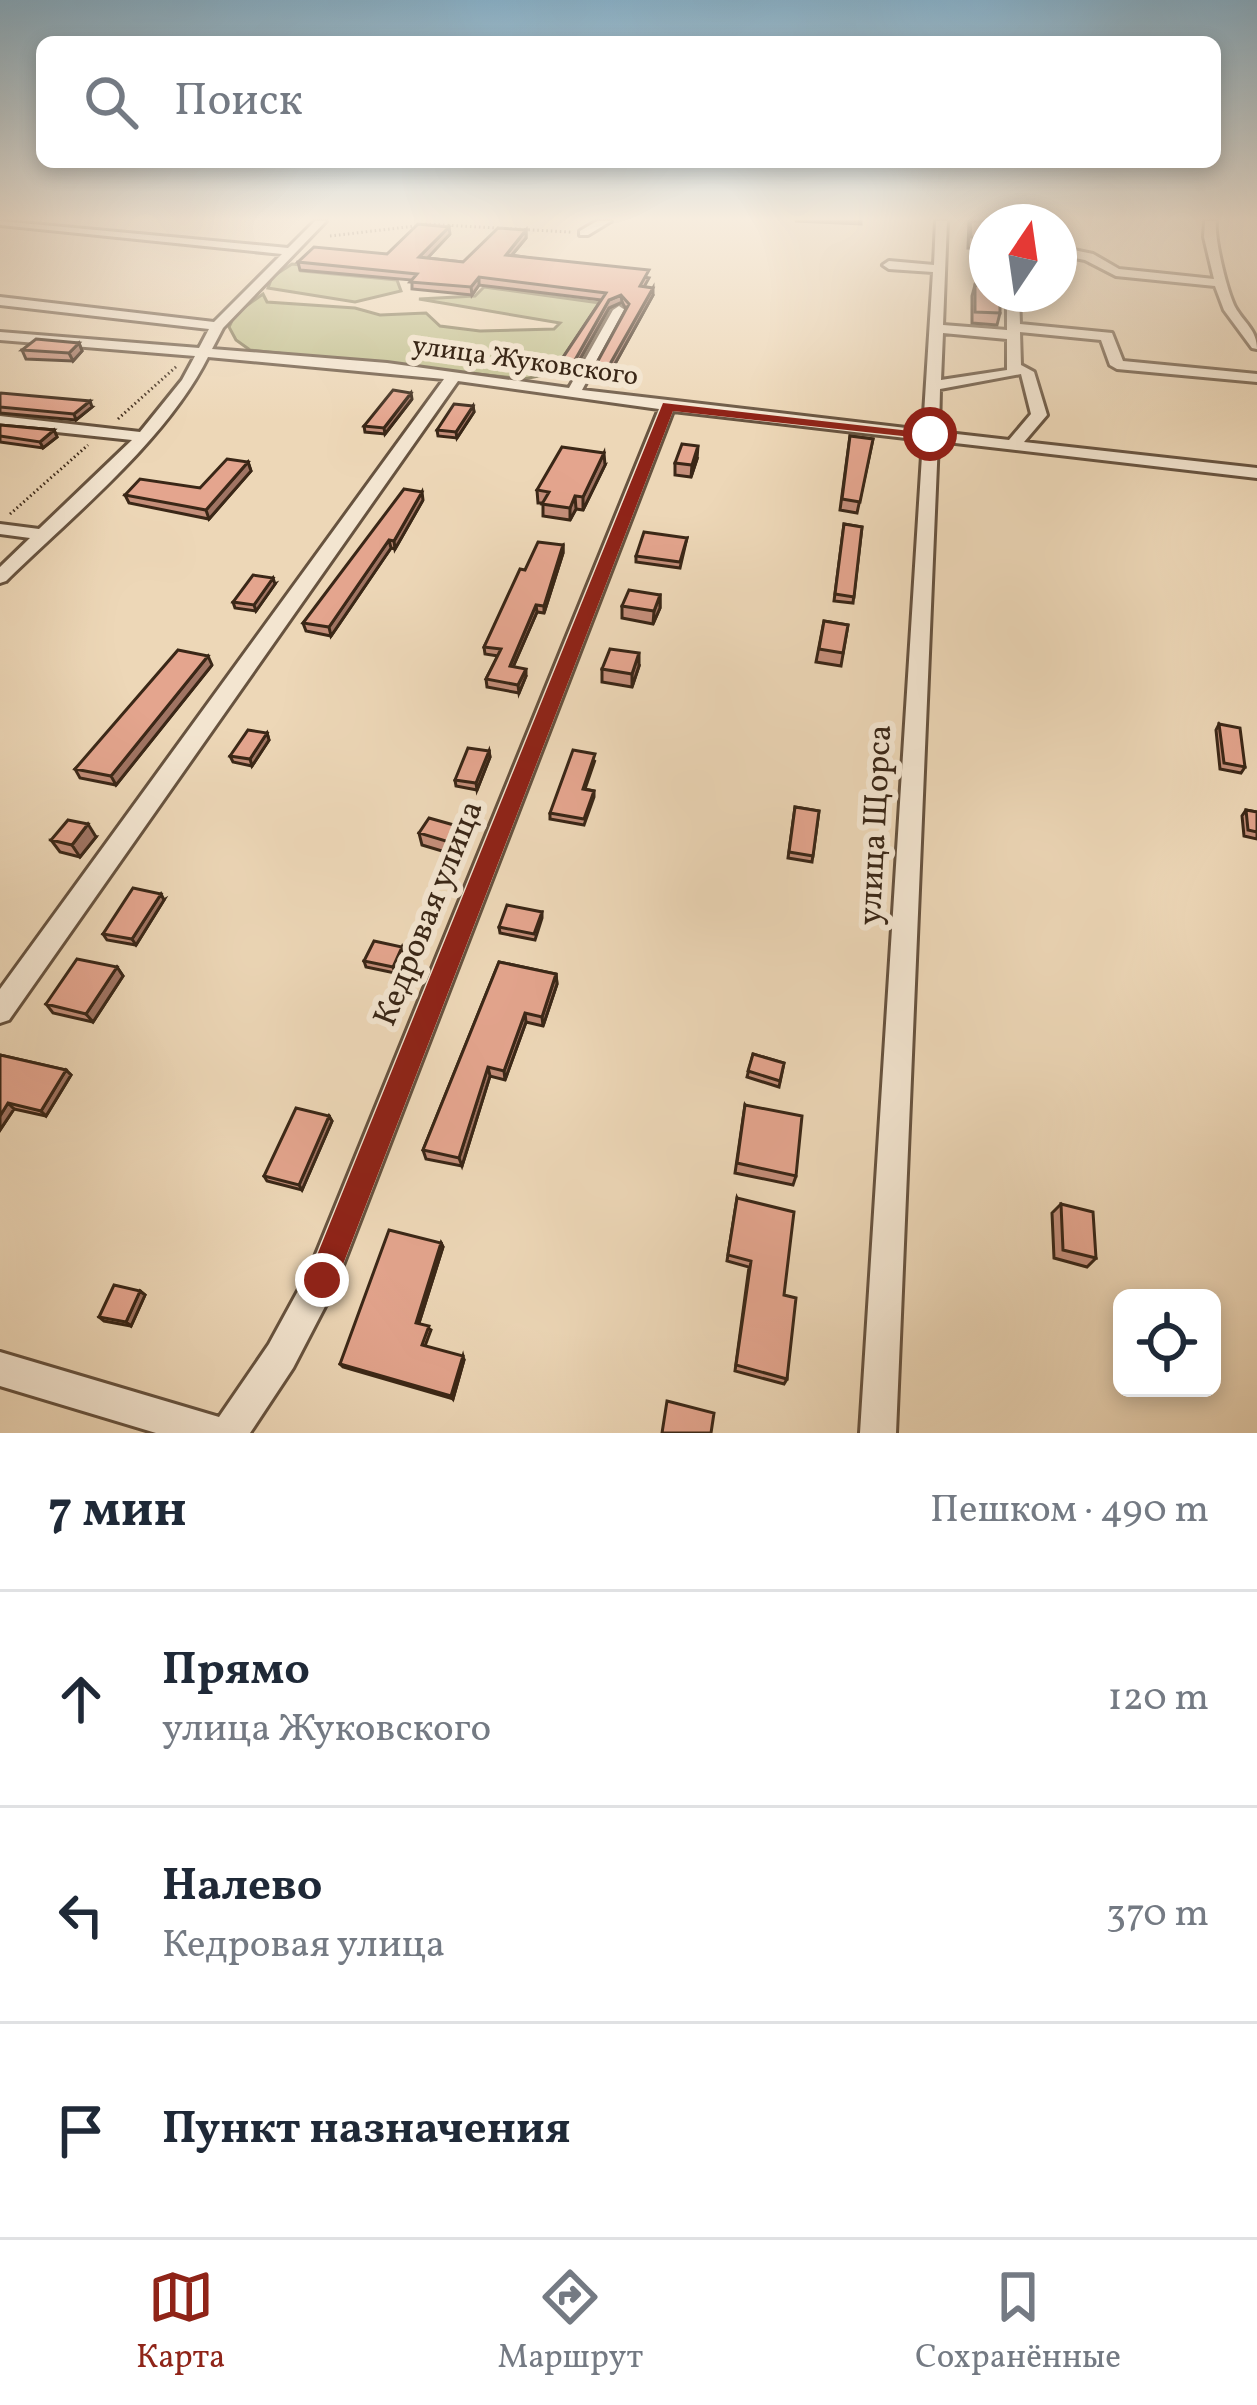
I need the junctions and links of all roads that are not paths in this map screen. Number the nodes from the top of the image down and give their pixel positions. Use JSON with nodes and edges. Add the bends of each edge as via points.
{"nodes":[{"id":1,"x":256,"y":288,"type":"edge"},
{"id":2,"x":938,"y":288,"type":"edge"},
{"id":3,"x":1222,"y":288,"type":"edge"},
{"id":4,"x":0,"y":302,"type":"edge"},
{"id":5,"x":620,"y":310,"type":"edge"},
{"id":6,"x":1013,"y":312,"type":"edge"},
{"id":7,"x":217,"y":326,"type":"junction"},
{"id":8,"x":936,"y":328,"type":"junction"},
{"id":9,"x":1012,"y":331,"type":"junction"},
{"id":10,"x":0,"y":336,"type":"edge"},
{"id":11,"x":1257,"y":345,"type":"edge"},
{"id":12,"x":1026,"y":351,"type":"dead end"},
{"id":13,"x":202,"y":353,"type":"junction"},
{"id":14,"x":1020,"y":370,"type":"junction"},
{"id":15,"x":454,"y":376,"type":"junction"},
{"id":16,"x":1257,"y":378,"type":"edge"},
{"id":17,"x":933,"y":386,"type":"junction"},
{"id":18,"x":575,"y":390,"type":"junction"},
{"id":19,"x":668,"y":406,"type":"junction"},
{"id":20,"x":0,"y":422,"type":"edge"},
{"id":21,"x":930,"y":434,"type":"junction"},
{"id":22,"x":144,"y":437,"type":"junction"},
{"id":23,"x":1014,"y":444,"type":"junction"},
{"id":24,"x":1257,"y":473,"type":"edge"},
{"id":25,"x":0,"y":526,"type":"edge"},
{"id":26,"x":46,"y":535,"type":"junction"},
{"id":27,"x":0,"y":577,"type":"edge"},
{"id":28,"x":0,"y":1012,"type":"edge"},
{"id":29,"x":0,"y":1370,"type":"edge"},
{"id":30,"x":214,"y":1433,"type":"edge"},
{"id":31,"x":229,"y":1433,"type":"edge"},
{"id":32,"x":878,"y":1433,"type":"edge"}],
"edges":[{"from":1,"to":7,"type":"street"},
{"from":2,"to":8,"type":"street","name":"улица Щорса"},
{"from":3,"to":11,"type":"street"},
{"from":4,"to":7,"type":"street"},
{"from":5,"to":18,"type":"street"},
{"from":6,"to":9,"type":"street"},
{"from":7,"to":13,"type":"street"},
{"from":8,"to":9,"type":"street"},
{"from":8,"to":17,"type":"street","name":"улица Щорса"},
{"from":9,"to":14,"type":"street"},
{"from":9,"to":16,"type":"street","via":[[1107,336],[1117,365]]},
{"from":10,"to":13,"type":"street","name":"улица Жуковского"},
{"from":12,"to":14,"type":"street"},
{"from":13,"to":15,"type":"street","name":"улица Жуковского"},
{"from":13,"to":22,"type":"street"},
{"from":14,"to":17,"type":"street"},
{"from":14,"to":23,"type":"street","via":[[1039,415]]},
{"from":15,"to":18,"type":"street","name":"улица Жуковского"},
{"from":15,"to":28,"type":"street"},
{"from":17,"to":21,"type":"street","name":"улица Щорса"},
{"from":18,"to":19,"type":"street","name":"улица Жуковского"},
{"from":19,"to":21,"type":"street","name":"улица Жуковского"},
{"from":19,"to":31,"type":"street","name":"Кедровая улица","via":[[333,1254],[281,1356]]},
{"from":20,"to":22,"type":"street"},
{"from":21,"to":23,"type":"street","name":"улица Жуковского"},
{"from":21,"to":32,"type":"street","name":"улица Щорса"},
{"from":22,"to":26,"type":"street"},
{"from":23,"to":24,"type":"street","name":"улица Жуковского"},
{"from":25,"to":26,"type":"street"},
{"from":26,"to":27,"type":"street"},
{"from":29,"to":30,"type":"street"}]}
